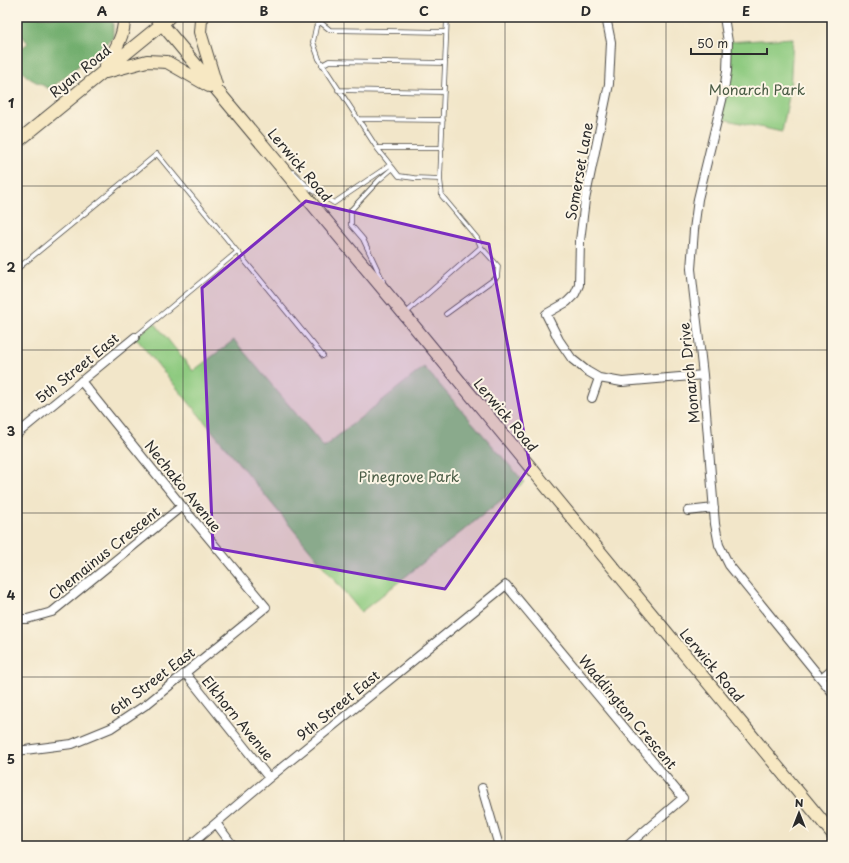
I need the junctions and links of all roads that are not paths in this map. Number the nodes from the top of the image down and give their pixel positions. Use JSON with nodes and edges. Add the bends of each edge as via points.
{"nodes":[{"id":1,"x":124,"y":17,"type":"edge"},
{"id":2,"x":176,"y":17,"type":"edge"},
{"id":3,"x":203,"y":17,"type":"edge"},
{"id":4,"x":324,"y":17,"type":"edge"},
{"id":5,"x":447,"y":17,"type":"edge"},
{"id":6,"x":606,"y":17,"type":"edge"},
{"id":7,"x":724,"y":17,"type":"edge"},
{"id":8,"x":162,"y":19,"type":"edge"},
{"id":9,"x":320,"y":22,"type":"junction"},
{"id":10,"x":446,"y":32,"type":"junction"},
{"id":11,"x":445,"y":62,"type":"junction"},
{"id":12,"x":322,"y":65,"type":"junction"},
{"id":13,"x":101,"y":74,"type":"junction"},
{"id":14,"x":217,"y":90,"type":"junction"},
{"id":15,"x":338,"y":90,"type":"junction"},
{"id":16,"x":444,"y":92,"type":"junction"},
{"id":17,"x":358,"y":119,"type":"junction"},
{"id":18,"x":443,"y":120,"type":"junction"},
{"id":19,"x":259,"y":140,"type":"junction"},
{"id":20,"x":17,"y":142,"type":"edge"},
{"id":21,"x":377,"y":148,"type":"junction"},
{"id":22,"x":442,"y":148,"type":"junction"},
{"id":23,"x":391,"y":166,"type":"junction"},
{"id":24,"x":440,"y":179,"type":"junction"},
{"id":25,"x":481,"y":247,"type":"junction"},
{"id":26,"x":237,"y":252,"type":"junction"},
{"id":27,"x":17,"y":269,"type":"edge"},
{"id":28,"x":393,"y":301,"type":"junction"},
{"id":29,"x":404,"y":314,"type":"junction"},
{"id":30,"x":446,"y":314,"type":"dead end"},
{"id":31,"x":135,"y":337,"type":"joint"},
{"id":32,"x":323,"y":356,"type":"dead end"},
{"id":33,"x":703,"y":375,"type":"junction"},
{"id":34,"x":599,"y":378,"type":"junction"},
{"id":35,"x":80,"y":381,"type":"junction"},
{"id":36,"x":592,"y":398,"type":"dead end"},
{"id":37,"x":17,"y":434,"type":"edge"},
{"id":38,"x":182,"y":506,"type":"junction"},
{"id":39,"x":714,"y":508,"type":"junction"},
{"id":40,"x":688,"y":511,"type":"dead end"},
{"id":41,"x":506,"y":585,"type":"joint"},
{"id":42,"x":266,"y":608,"type":"joint"},
{"id":43,"x":17,"y":619,"type":"edge"},
{"id":44,"x":832,"y":669,"type":"edge"},
{"id":45,"x":186,"y":674,"type":"junction"},
{"id":46,"x":821,"y":678,"type":"junction"},
{"id":47,"x":832,"y":692,"type":"edge"},
{"id":48,"x":17,"y":751,"type":"edge"},
{"id":49,"x":269,"y":778,"type":"junction"},
{"id":50,"x":482,"y":788,"type":"dead end"},
{"id":51,"x":216,"y":823,"type":"junction"},
{"id":52,"x":832,"y":833,"type":"edge"},
{"id":53,"x":189,"y":846,"type":"edge"},
{"id":54,"x":233,"y":846,"type":"edge"},
{"id":55,"x":499,"y":846,"type":"edge"},
{"id":56,"x":627,"y":846,"type":"edge"}],
"edges":[{"from":1,"to":13,"type":"main road","via":[[120,42]]},
{"from":2,"to":8,"type":"main road","name":"Ryan Road"},
{"from":3,"to":14,"type":"main road","via":[[200,32]]},
{"from":4,"to":9,"type":"lane"},
{"from":5,"to":10,"type":"lane"},
{"from":6,"to":34,"type":"street","name":"Somerset Lane","via":[[611,42],[608,84],[585,200],[580,241],[579,285],[567,302],[546,314],[572,359]]},
{"from":7,"to":33,"type":"street","name":"Monarch Drive","via":[[728,42],[727,71],[698,199],[691,269]]},
{"from":8,"to":13,"type":"main road","name":"Ryan Road"},
{"from":8,"to":14,"type":"main road","name":"Lerwick Road"},
{"from":9,"to":10,"type":"lane","via":[[330,30]]},
{"from":9,"to":12,"type":"lane","via":[[316,27],[313,42]]},
{"from":10,"to":11,"type":"lane"},
{"from":11,"to":12,"type":"lane","via":[[329,61]]},
{"from":11,"to":16,"type":"lane"},
{"from":12,"to":15,"type":"lane"},
{"from":13,"to":14,"type":"main road","via":[[147,61],[168,62]]},
{"from":13,"to":20,"type":"main road","name":"Ryan Road"},
{"from":14,"to":19,"type":"main road","name":"Lerwick Road"},
{"from":15,"to":16,"type":"lane"},
{"from":15,"to":17,"type":"lane"},
{"from":16,"to":18,"type":"lane"},
{"from":17,"to":18,"type":"lane"},
{"from":17,"to":21,"type":"lane"},
{"from":18,"to":22,"type":"lane"},
{"from":19,"to":23,"type":"lane","via":[[309,188],[334,203]]},
{"from":19,"to":28,"type":"main road","name":"Lerwick Road"},
{"from":21,"to":22,"type":"lane"},
{"from":21,"to":23,"type":"lane"},
{"from":22,"to":24,"type":"lane"},
{"from":23,"to":24,"type":"lane","via":[[399,176]]},
{"from":23,"to":28,"type":"lane","via":[[351,210],[351,225],[363,239]]},
{"from":24,"to":25,"type":"lane","via":[[442,196],[477,238]]},
{"from":25,"to":29,"type":"lane"},
{"from":25,"to":30,"type":"lane","via":[[498,266],[497,277]]},
{"from":26,"to":27,"type":"lane","via":[[157,154]]},
{"from":26,"to":31,"type":"lane"},
{"from":26,"to":32,"type":"lane"},
{"from":28,"to":29,"type":"main road","name":"Lerwick Road"},
{"from":29,"to":52,"type":"main road","name":"Lerwick Road"},
{"from":31,"to":35,"type":"street","name":"5th Street East"},
{"from":33,"to":34,"type":"street","via":[[622,382]]},
{"from":33,"to":39,"type":"street","name":"Monarch Drive"},
{"from":34,"to":36,"type":"street"},
{"from":35,"to":37,"type":"street","name":"5th Street East"},
{"from":35,"to":38,"type":"street","name":"Nechako Avenue"},
{"from":38,"to":42,"type":"street","name":"Nechako Avenue"},
{"from":38,"to":43,"type":"street","name":"Chemainus Crescent","via":[[52,612]]},
{"from":39,"to":40,"type":"street"},
{"from":39,"to":46,"type":"street","name":"Monarch Drive","via":[[719,545],[729,565]]},
{"from":41,"to":49,"type":"street","name":"9th Street East"},
{"from":41,"to":56,"type":"street","name":"Waddington Crescent","via":[[683,798]]},
{"from":42,"to":45,"type":"street","name":"6th Street East"},
{"from":44,"to":46,"type":"street"},
{"from":45,"to":48,"type":"street","name":"6th Street East","via":[[111,728],[72,744]]},
{"from":45,"to":49,"type":"street","name":"Elkhorn Avenue"},
{"from":46,"to":47,"type":"street","name":"Monarch Drive"},
{"from":49,"to":51,"type":"street","name":"9th Street East"},
{"from":50,"to":55,"type":"street"},
{"from":51,"to":53,"type":"street","name":"9th Street East"},
{"from":51,"to":54,"type":"street"}]}
